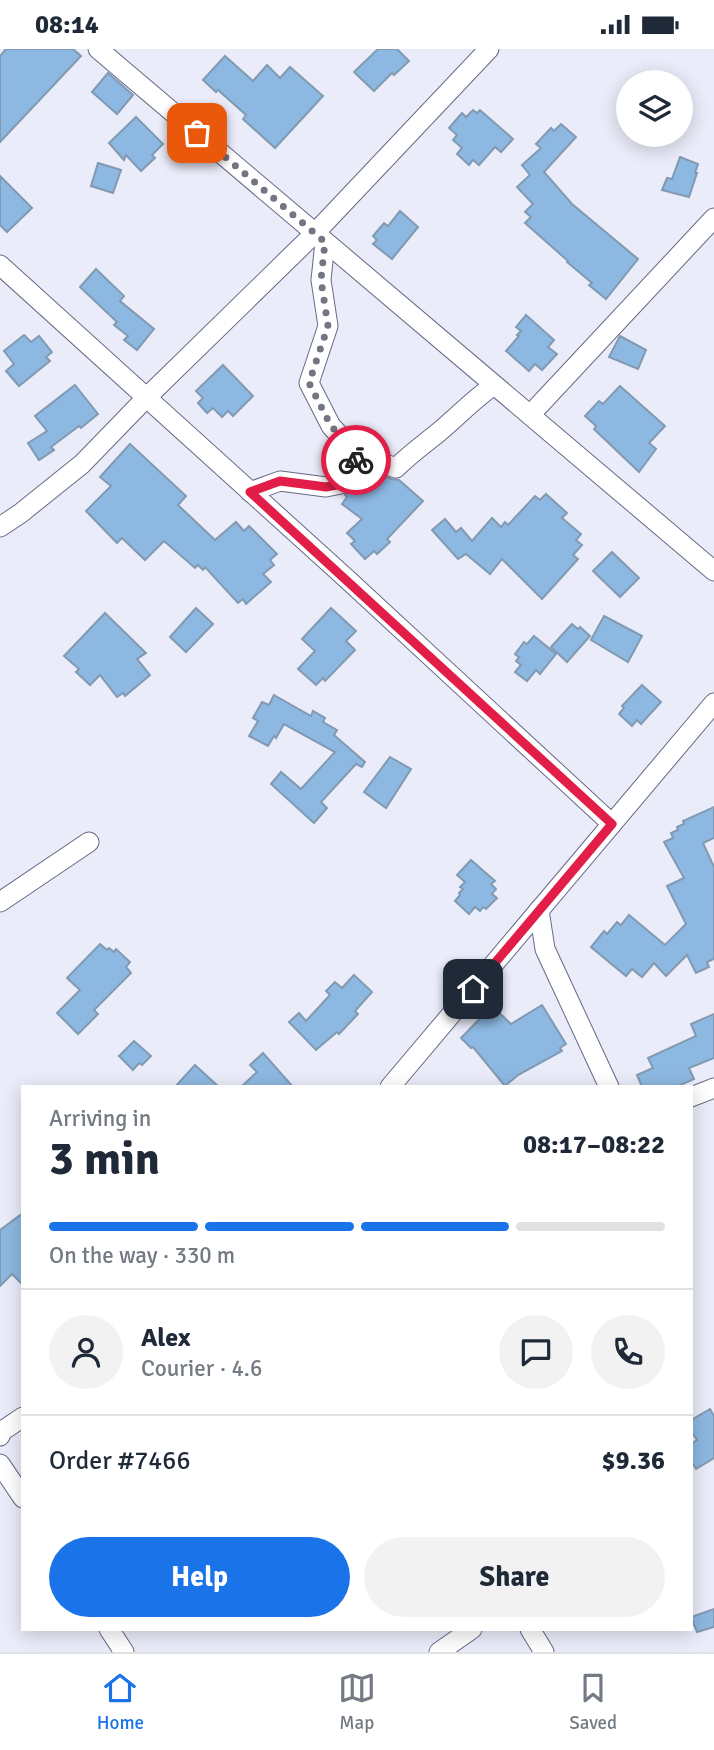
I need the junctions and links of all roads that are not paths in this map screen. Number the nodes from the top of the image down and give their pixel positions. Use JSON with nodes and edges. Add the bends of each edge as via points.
{"nodes":[{"id":1,"x":98,"y":49,"type":"edge"},
{"id":2,"x":489,"y":49,"type":"edge"},
{"id":3,"x":714,"y":218,"type":"edge"},
{"id":4,"x":320,"y":237,"type":"junction"},
{"id":5,"x":0,"y":265,"type":"edge"},
{"id":6,"x":494,"y":385,"type":"junction"},
{"id":7,"x":146,"y":398,"type":"junction"},
{"id":8,"x":530,"y":415,"type":"junction"},
{"id":9,"x":356,"y":453,"type":"junction"},
{"id":10,"x":250,"y":492,"type":"junction"},
{"id":11,"x":0,"y":527,"type":"edge"},
{"id":12,"x":714,"y":571,"type":"edge"},
{"id":13,"x":714,"y":703,"type":"edge"},
{"id":14,"x":612,"y":824,"type":"junction"},
{"id":15,"x":89,"y":842,"type":"dead end"},
{"id":16,"x":27,"y":886,"type":"junction"},
{"id":17,"x":0,"y":890,"type":"edge"},
{"id":18,"x":0,"y":902,"type":"edge"},
{"id":19,"x":539,"y":910,"type":"junction"},
{"id":20,"x":392,"y":1085,"type":"edge"},
{"id":21,"x":608,"y":1085,"type":"edge"},
{"id":22,"x":714,"y":1088,"type":"edge"},
{"id":23,"x":693,"y":1096,"type":"edge"},
{"id":24,"x":21,"y":1418,"type":"edge"},
{"id":25,"x":0,"y":1436,"type":"edge"},
{"id":26,"x":0,"y":1464,"type":"edge"},
{"id":27,"x":21,"y":1495,"type":"edge"},
{"id":28,"x":110,"y":1631,"type":"edge"},
{"id":29,"x":469,"y":1631,"type":"edge"},
{"id":30,"x":531,"y":1631,"type":"edge"},
{"id":31,"x":124,"y":1652,"type":"edge"},
{"id":32,"x":439,"y":1652,"type":"edge"},
{"id":33,"x":544,"y":1652,"type":"edge"}],
"edges":[{"from":1,"to":4,"type":"street"},
{"from":2,"to":4,"type":"street"},
{"from":3,"to":8,"type":"street"},
{"from":4,"to":6,"type":"street"},
{"from":4,"to":7,"type":"street"},
{"from":4,"to":9,"type":"street","via":[[328,326],[309,383],[331,426]]},
{"from":5,"to":7,"type":"street"},
{"from":6,"to":8,"type":"street"},
{"from":6,"to":9,"type":"street","via":[[396,468]]},
{"from":7,"to":10,"type":"street"},
{"from":7,"to":11,"type":"street","via":[[82,464]]},
{"from":8,"to":12,"type":"street"},
{"from":9,"to":10,"type":"street","via":[[356,469],[341,484],[326,487],[280,481]]},
{"from":10,"to":14,"type":"street"},
{"from":13,"to":14,"type":"street"},
{"from":14,"to":19,"type":"street"},
{"from":15,"to":16,"type":"street"},
{"from":16,"to":17,"type":"street"},
{"from":16,"to":18,"type":"street"},
{"from":19,"to":20,"type":"street"},
{"from":19,"to":21,"type":"street","via":[[545,949]]},
{"from":22,"to":23,"type":"street"},
{"from":24,"to":25,"type":"street"},
{"from":26,"to":27,"type":"street"},
{"from":28,"to":31,"type":"street"},
{"from":29,"to":32,"type":"street"},
{"from":30,"to":33,"type":"street"}]}
